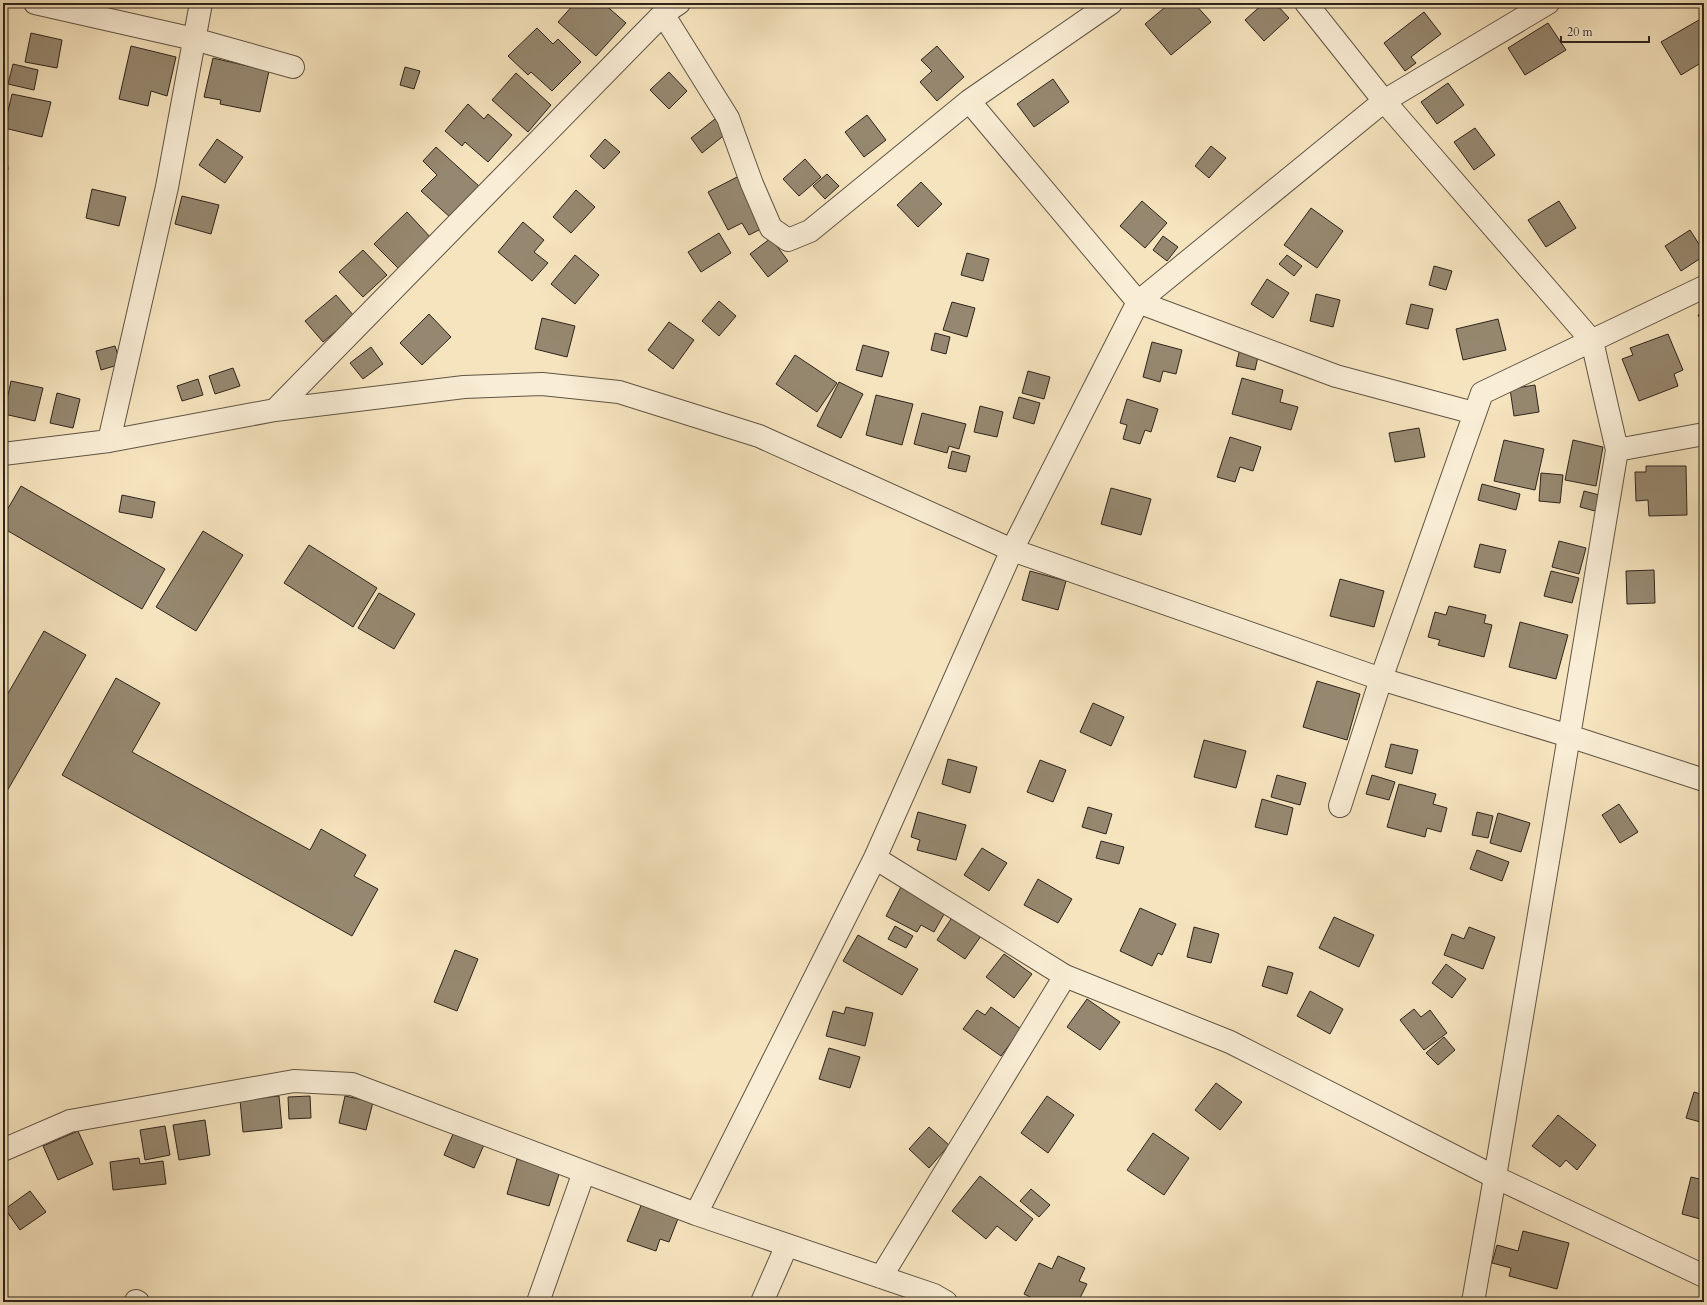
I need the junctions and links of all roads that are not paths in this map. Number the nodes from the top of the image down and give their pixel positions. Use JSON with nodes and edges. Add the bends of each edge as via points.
{"nodes":[{"id":1,"x":35,"y":3,"type":"edge"},
{"id":2,"x":201,"y":3,"type":"edge"},
{"id":3,"x":1111,"y":3,"type":"edge"},
{"id":4,"x":1306,"y":3,"type":"edge"},
{"id":5,"x":1548,"y":3,"type":"edge"},
{"id":6,"x":671,"y":9,"type":"edge"},
{"id":7,"x":194,"y":39,"type":"junction"},
{"id":8,"x":294,"y":67,"type":"dead end"},
{"id":9,"x":969,"y":101,"type":"junction"},
{"id":10,"x":1384,"y":101,"type":"junction"},
{"id":11,"x":1704,"y":287,"type":"edge"},
{"id":12,"x":1138,"y":302,"type":"junction"},
{"id":13,"x":1592,"y":341,"type":"junction"},
{"id":14,"x":275,"y":410,"type":"junction"},
{"id":15,"x":1474,"y":413,"type":"junction"},
{"id":16,"x":1704,"y":434,"type":"edge"},
{"id":17,"x":109,"y":441,"type":"junction"},
{"id":18,"x":1617,"y":450,"type":"junction"},
{"id":19,"x":3,"y":454,"type":"edge"},
{"id":20,"x":1012,"y":550,"type":"junction"},
{"id":21,"x":1381,"y":679,"type":"junction"},
{"id":22,"x":1569,"y":736,"type":"junction"},
{"id":23,"x":1704,"y":780,"type":"edge"},
{"id":24,"x":1340,"y":806,"type":"dead end"},
{"id":25,"x":875,"y":858,"type":"junction"},
{"id":26,"x":1065,"y":976,"type":"junction"},
{"id":27,"x":3,"y":1150,"type":"edge"},
{"id":28,"x":584,"y":1172,"type":"junction"},
{"id":29,"x":1496,"y":1177,"type":"junction"},
{"id":30,"x":696,"y":1214,"type":"junction"},
{"id":31,"x":787,"y":1245,"type":"junction"},
{"id":32,"x":1704,"y":1276,"type":"edge"},
{"id":33,"x":881,"y":1277,"type":"junction"},
{"id":34,"x":937,"y":1300,"type":"edge"},
{"id":35,"x":538,"y":1302,"type":"edge"},
{"id":36,"x":762,"y":1302,"type":"edge"},
{"id":37,"x":1472,"y":1302,"type":"edge"}],
"edges":[{"from":1,"to":7,"type":"street"},
{"from":2,"to":7,"type":"street"},
{"from":3,"to":9,"type":"street"},
{"from":4,"to":10,"type":"street"},
{"from":5,"to":10,"type":"street"},
{"from":6,"to":9,"type":"street","via":[[728,118],[771,228],[788,240],[810,231]]},
{"from":6,"to":14,"type":"street"},
{"from":7,"to":8,"type":"street"},
{"from":7,"to":17,"type":"street","via":[[167,188]]},
{"from":9,"to":12,"type":"street"},
{"from":10,"to":12,"type":"street"},
{"from":10,"to":13,"type":"street"},
{"from":11,"to":13,"type":"street"},
{"from":12,"to":15,"type":"street","via":[[1336,376]]},
{"from":12,"to":20,"type":"street"},
{"from":13,"to":15,"type":"street","via":[[1482,393]]},
{"from":13,"to":18,"type":"street"},
{"from":14,"to":17,"type":"street"},
{"from":14,"to":20,"type":"street","via":[[464,387],[542,384],[618,392],[759,436]]},
{"from":15,"to":21,"type":"street"},
{"from":16,"to":18,"type":"street"},
{"from":17,"to":19,"type":"street"},
{"from":18,"to":22,"type":"street"},
{"from":20,"to":21,"type":"street"},
{"from":20,"to":25,"type":"street"},
{"from":21,"to":22,"type":"street"},
{"from":21,"to":24,"type":"street"},
{"from":22,"to":23,"type":"street"},
{"from":22,"to":29,"type":"street"},
{"from":25,"to":26,"type":"street"},
{"from":25,"to":30,"type":"street"},
{"from":26,"to":29,"type":"street","via":[[1230,1042]]},
{"from":26,"to":33,"type":"street"},
{"from":27,"to":28,"type":"street","via":[[70,1121],[294,1081],[352,1084]]},
{"from":28,"to":30,"type":"street"},
{"from":28,"to":35,"type":"street"},
{"from":29,"to":32,"type":"street"},
{"from":29,"to":37,"type":"street"},
{"from":30,"to":31,"type":"street"},
{"from":31,"to":33,"type":"street"},
{"from":31,"to":36,"type":"street"},
{"from":33,"to":34,"type":"street"}]}
